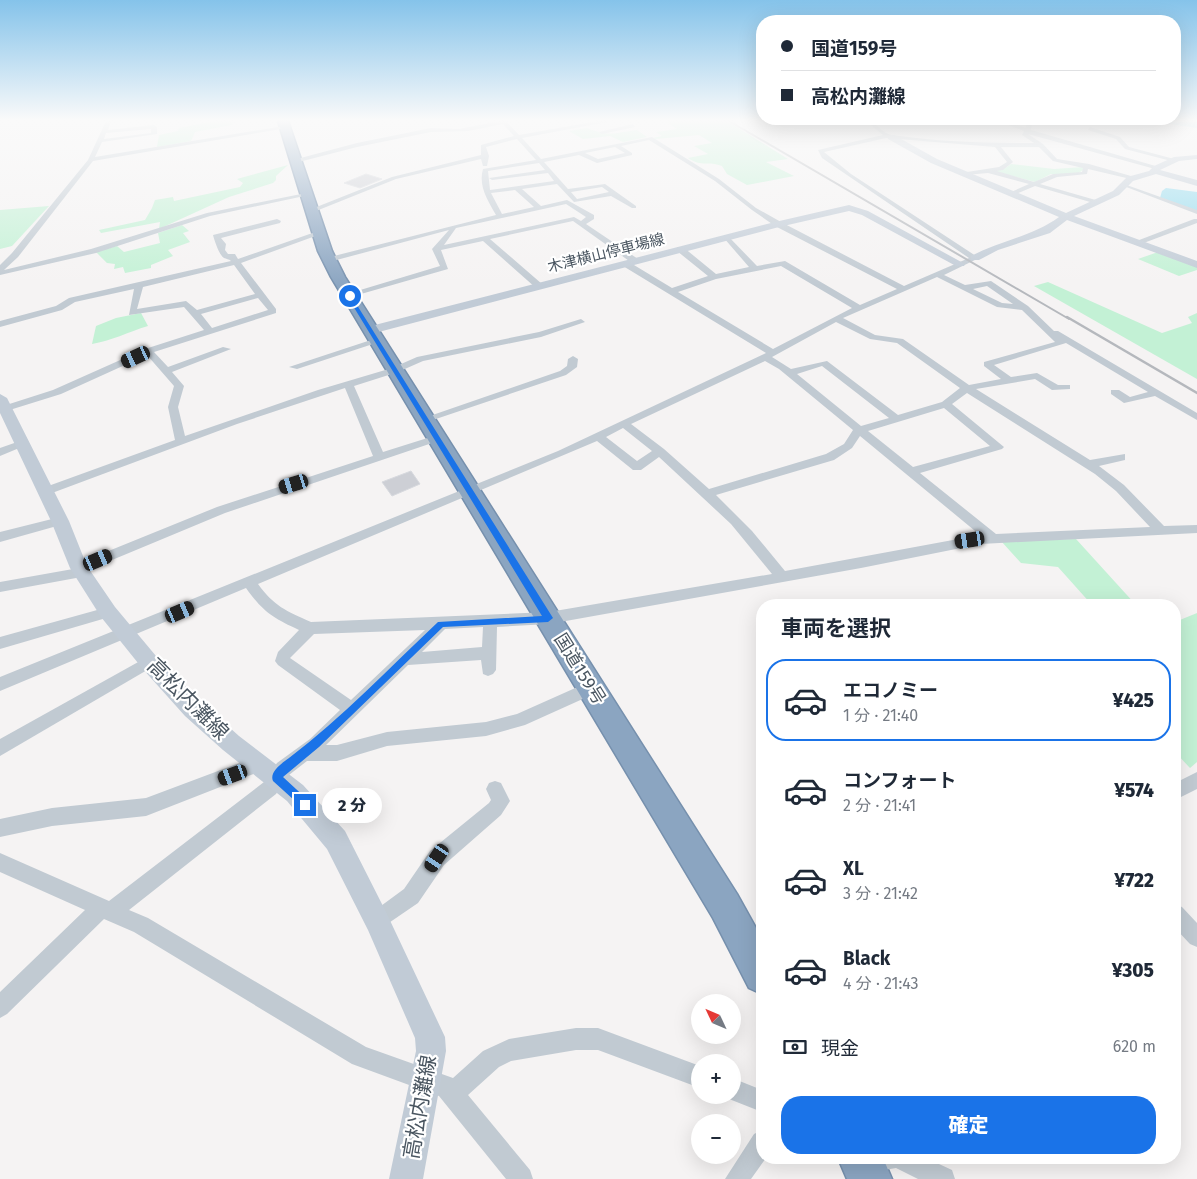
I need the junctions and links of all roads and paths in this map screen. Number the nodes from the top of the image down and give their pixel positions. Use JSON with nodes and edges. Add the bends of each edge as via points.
{"nodes":[{"id":1,"x":78,"y":176,"type":"edge"},
{"id":2,"x":300,"y":176,"type":"edge"},
{"id":3,"x":402,"y":176,"type":"edge"},
{"id":4,"x":508,"y":176,"type":"edge"},
{"id":5,"x":553,"y":176,"type":"edge"},
{"id":6,"x":711,"y":176,"type":"edge"},
{"id":7,"x":851,"y":176,"type":"edge"},
{"id":8,"x":971,"y":176,"type":"edge"},
{"id":9,"x":1008,"y":176,"type":"edge"},
{"id":10,"x":1053,"y":176,"type":"edge"},
{"id":11,"x":1127,"y":176,"type":"edge"},
{"id":12,"x":1139,"y":176,"type":"edge"},
{"id":13,"x":1175,"y":176,"type":"edge"},
{"id":14,"x":1134,"y":178,"type":"junction"},
{"id":15,"x":484,"y":179,"type":"joint"},
{"id":16,"x":557,"y":182,"type":"junction"},
{"id":17,"x":1197,"y":183,"type":"edge"},
{"id":18,"x":1036,"y":184,"type":"junction"},
{"id":19,"x":1123,"y":184,"type":"junction"},
{"id":20,"x":517,"y":188,"type":"junction"},
{"id":21,"x":566,"y":191,"type":"junction"},
{"id":22,"x":487,"y":192,"type":"junction"},
{"id":23,"x":613,"y":194,"type":"junction"},
{"id":24,"x":1011,"y":194,"type":"junction"},
{"id":25,"x":576,"y":201,"type":"junction"},
{"id":26,"x":567,"y":202,"type":"junction"},
{"id":27,"x":1097,"y":202,"type":"junction"},
{"id":28,"x":634,"y":207,"type":"dead end"},
{"id":29,"x":539,"y":208,"type":"junction"},
{"id":30,"x":1197,"y":212,"type":"edge"},
{"id":31,"x":312,"y":213,"type":"junction"},
{"id":32,"x":500,"y":216,"type":"junction"},
{"id":33,"x":1067,"y":216,"type":"junction"},
{"id":34,"x":1197,"y":220,"type":"edge"},
{"id":35,"x":277,"y":221,"type":"dead end"},
{"id":36,"x":581,"y":224,"type":"junction"},
{"id":37,"x":778,"y":224,"type":"junction"},
{"id":38,"x":452,"y":227,"type":"junction"},
{"id":39,"x":727,"y":237,"type":"junction"},
{"id":40,"x":484,"y":238,"type":"junction"},
{"id":41,"x":1138,"y":242,"type":"junction"},
{"id":42,"x":680,"y":249,"type":"junction"},
{"id":43,"x":436,"y":250,"type":"junction"},
{"id":44,"x":975,"y":258,"type":"junction"},
{"id":45,"x":329,"y":260,"type":"junction"},
{"id":46,"x":236,"y":262,"type":"junction"},
{"id":47,"x":630,"y":262,"type":"junction"},
{"id":48,"x":1195,"y":263,"type":"edge"},
{"id":49,"x":960,"y":264,"type":"junction"},
{"id":50,"x":0,"y":269,"type":"edge"},
{"id":51,"x":755,"y":269,"type":"junction"},
{"id":52,"x":0,"y":273,"type":"edge"},
{"id":53,"x":936,"y":274,"type":"junction"},
{"id":54,"x":714,"y":277,"type":"junction"},
{"id":55,"x":139,"y":285,"type":"junction"},
{"id":56,"x":539,"y":286,"type":"junction"},
{"id":57,"x":902,"y":288,"type":"junction"},
{"id":58,"x":963,"y":288,"type":"junction"},
{"id":59,"x":671,"y":291,"type":"junction"},
{"id":60,"x":260,"y":295,"type":"junction"},
{"id":61,"x":350,"y":296,"type":"junction"},
{"id":62,"x":859,"y":308,"type":"junction"},
{"id":63,"x":1025,"y":308,"type":"junction"},
{"id":64,"x":195,"y":313,"type":"junction"},
{"id":65,"x":836,"y":318,"type":"junction"},
{"id":66,"x":581,"y":322,"type":"dead end"},
{"id":67,"x":0,"y":324,"type":"edge"},
{"id":68,"x":1046,"y":327,"type":"junction"},
{"id":69,"x":212,"y":332,"type":"junction"},
{"id":70,"x":374,"y":336,"type":"junction"},
{"id":71,"x":226,"y":349,"type":"dead end"},
{"id":72,"x":148,"y":351,"type":"junction"},
{"id":73,"x":769,"y":355,"type":"junction"},
{"id":74,"x":573,"y":359,"type":"dead end"},
{"id":75,"x":294,"y":367,"type":"dead end"},
{"id":76,"x":395,"y":370,"type":"junction"},
{"id":77,"x":166,"y":371,"type":"junction"},
{"id":78,"x":789,"y":373,"type":"junction"},
{"id":79,"x":1010,"y":380,"type":"junction"},
{"id":80,"x":348,"y":384,"type":"junction"},
{"id":81,"x":1066,"y":387,"type":"dead end"},
{"id":82,"x":967,"y":388,"type":"junction"},
{"id":83,"x":1115,"y":392,"type":"dead end"},
{"id":84,"x":1156,"y":393,"type":"junction"},
{"id":85,"x":946,"y":404,"type":"junction"},
{"id":86,"x":2,"y":405,"type":"edge"},
{"id":87,"x":1197,"y":417,"type":"edge"},
{"id":88,"x":897,"y":419,"type":"junction"},
{"id":89,"x":624,"y":424,"type":"junction"},
{"id":90,"x":431,"y":428,"type":"junction"},
{"id":91,"x":859,"y":430,"type":"junction"},
{"id":92,"x":598,"y":436,"type":"junction"},
{"id":93,"x":181,"y":441,"type":"junction"},
{"id":94,"x":20,"y":444,"type":"junction"},
{"id":95,"x":660,"y":451,"type":"junction"},
{"id":96,"x":0,"y":452,"type":"edge"},
{"id":97,"x":379,"y":457,"type":"junction"},
{"id":98,"x":1121,"y":457,"type":"dead end"},
{"id":99,"x":1091,"y":468,"type":"junction"},
{"id":100,"x":910,"y":472,"type":"junction"},
{"id":101,"x":44,"y":492,"type":"junction"},
{"id":102,"x":472,"y":492,"type":"junction"},
{"id":103,"x":707,"y":494,"type":"junction"},
{"id":104,"x":60,"y":521,"type":"junction"},
{"id":105,"x":1197,"y":529,"type":"edge"},
{"id":106,"x":1161,"y":531,"type":"junction"},
{"id":107,"x":0,"y":537,"type":"edge"},
{"id":108,"x":993,"y":538,"type":"junction"},
{"id":109,"x":81,"y":570,"type":"junction"},
{"id":110,"x":782,"y":577,"type":"junction"},
{"id":111,"x":250,"y":583,"type":"junction"},
{"id":112,"x":0,"y":587,"type":"edge"},
{"id":113,"x":108,"y":612,"type":"junction"},
{"id":114,"x":548,"y":618,"type":"junction"},
{"id":115,"x":490,"y":622,"type":"junction"},
{"id":116,"x":441,"y":624,"type":"junction"},
{"id":117,"x":310,"y":628,"type":"junction"},
{"id":118,"x":127,"y":633,"type":"junction"},
{"id":119,"x":0,"y":643,"type":"edge"},
{"id":120,"x":489,"y":653,"type":"junction"},
{"id":121,"x":404,"y":659,"type":"junction"},
{"id":122,"x":149,"y":662,"type":"junction"},
{"id":123,"x":488,"y":670,"type":"dead end"},
{"id":124,"x":0,"y":684,"type":"edge"},
{"id":125,"x":591,"y":688,"type":"junction"},
{"id":126,"x":351,"y":709,"type":"junction"},
{"id":127,"x":0,"y":748,"type":"edge"},
{"id":128,"x":309,"y":748,"type":"junction"},
{"id":129,"x":267,"y":771,"type":"junction"},
{"id":130,"x":1197,"y":780,"type":"edge"},
{"id":131,"x":495,"y":789,"type":"dead end"},
{"id":132,"x":1181,"y":789,"type":"edge"},
{"id":133,"x":0,"y":828,"type":"edge"},
{"id":134,"x":0,"y":862,"type":"edge"},
{"id":135,"x":107,"y":909,"type":"junction"},
{"id":136,"x":1181,"y":920,"type":"edge"},
{"id":137,"x":377,"y":921,"type":"junction"},
{"id":138,"x":1197,"y":937,"type":"edge"},
{"id":139,"x":756,"y":964,"type":"edge"},
{"id":140,"x":0,"y":1007,"type":"edge"},
{"id":141,"x":691,"y":1074,"type":"edge"},
{"id":142,"x":426,"y":1080,"type":"junction"},
{"id":143,"x":453,"y":1093,"type":"junction"},
{"id":144,"x":741,"y":1093,"type":"edge"},
{"id":145,"x":756,"y":1099,"type":"edge"},
{"id":146,"x":756,"y":1151,"type":"edge"},
{"id":147,"x":881,"y":1164,"type":"edge"},
{"id":148,"x":406,"y":1179,"type":"edge"},
{"id":149,"x":521,"y":1179,"type":"edge"},
{"id":150,"x":737,"y":1179,"type":"edge"},
{"id":151,"x":942,"y":1179,"type":"edge"}],
"edges":[{"from":1,"to":50,"type":"street"},
{"from":2,"to":31,"type":"highway","name":"国道159号"},
{"from":3,"to":31,"type":"street"},
{"from":4,"to":15,"type":"street"},
{"from":5,"to":16,"type":"street"},
{"from":6,"to":37,"type":"street"},
{"from":7,"to":44,"type":"street"},
{"from":8,"to":24,"type":"main road"},
{"from":9,"to":18,"type":"street"},
{"from":10,"to":18,"type":"street"},
{"from":11,"to":14,"type":"street"},
{"from":12,"to":14,"type":"main road"},
{"from":13,"to":17,"type":"main road"},
{"from":14,"to":19,"type":"main road"},
{"from":15,"to":22,"type":"street"},
{"from":16,"to":20,"type":"street"},
{"from":16,"to":21,"type":"street"},
{"from":18,"to":24,"type":"street"},
{"from":18,"to":27,"type":"street"},
{"from":19,"to":27,"type":"main road","via":[[1116,193]]},
{"from":19,"to":30,"type":"street"},
{"from":20,"to":22,"type":"street"},
{"from":20,"to":29,"type":"street"},
{"from":21,"to":23,"type":"street","via":[[603,185]]},
{"from":21,"to":25,"type":"street"},
{"from":22,"to":32,"type":"street"},
{"from":23,"to":25,"type":"street"},
{"from":23,"to":28,"type":"street"},
{"from":24,"to":33,"type":"main road"},
{"from":25,"to":26,"type":"street"},
{"from":26,"to":29,"type":"street"},
{"from":26,"to":36,"type":"street","via":[[591,217]]},
{"from":27,"to":33,"type":"main road"},
{"from":29,"to":32,"type":"street"},
{"from":31,"to":45,"type":"highway","name":"国道159号"},
{"from":31,"to":46,"type":"street"},
{"from":31,"to":52,"type":"street","via":[[208,214],[93,251]]},
{"from":32,"to":38,"type":"street"},
{"from":33,"to":41,"type":"main road"},
{"from":33,"to":44,"type":"main road","via":[[1038,234],[994,248]]},
{"from":34,"to":41,"type":"street"},
{"from":35,"to":46,"type":"street","via":[[216,237],[226,256],[232,256]]},
{"from":36,"to":40,"type":"street","via":[[574,220]]},
{"from":36,"to":47,"type":"street"},
{"from":37,"to":39,"type":"main road","name":"木津横山停車場線"},
{"from":37,"to":49,"type":"main road","name":"木津横山停車場線","via":[[849,208],[865,212]]},
{"from":37,"to":57,"type":"street"},
{"from":38,"to":43,"type":"street","via":[[453,230]]},
{"from":38,"to":45,"type":"street"},
{"from":39,"to":42,"type":"main road","name":"木津横山停車場線"},
{"from":39,"to":51,"type":"street"},
{"from":40,"to":43,"type":"street"},
{"from":40,"to":56,"type":"street"},
{"from":41,"to":48,"type":"main road"},
{"from":42,"to":47,"type":"main road","name":"木津横山停車場線"},
{"from":42,"to":54,"type":"street"},
{"from":43,"to":61,"type":"street","via":[[445,266]]},
{"from":44,"to":49,"type":"street"},
{"from":45,"to":61,"type":"highway","name":"国道159号"},
{"from":46,"to":55,"type":"street"},
{"from":46,"to":60,"type":"street"},
{"from":47,"to":56,"type":"main road","name":"木津横山停車場線"},
{"from":47,"to":59,"type":"street"},
{"from":49,"to":53,"type":"street"},
{"from":51,"to":54,"type":"street"},
{"from":51,"to":62,"type":"street","via":[[782,264]]},
{"from":53,"to":57,"type":"street"},
{"from":53,"to":58,"type":"street"},
{"from":54,"to":59,"type":"street"},
{"from":55,"to":64,"type":"street","via":[[132,314],[186,304]]},
{"from":55,"to":67,"type":"street","via":[[72,300],[59,308]]},
{"from":56,"to":70,"type":"main road","name":"木津横山停車場線"},
{"from":57,"to":62,"type":"street"},
{"from":58,"to":63,"type":"street","via":[[1000,305]]},
{"from":58,"to":63,"type":"street","via":[[988,283]]},
{"from":59,"to":73,"type":"street"},
{"from":60,"to":64,"type":"street"},
{"from":60,"to":69,"type":"street","via":[[273,311]]},
{"from":61,"to":70,"type":"highway","name":"国道159号"},
{"from":62,"to":65,"type":"street"},
{"from":63,"to":68,"type":"street"},
{"from":64,"to":69,"type":"street"},
{"from":65,"to":73,"type":"street"},
{"from":65,"to":82,"type":"street","via":[[874,337],[900,341]]},
{"from":66,"to":76,"type":"street","via":[[541,334],[420,359]]},
{"from":68,"to":79,"type":"street","via":[[1061,343],[987,364]]},
{"from":68,"to":84,"type":"street"},
{"from":69,"to":72,"type":"street"},
{"from":70,"to":75,"type":"street"},
{"from":70,"to":76,"type":"highway","name":"国道159号"},
{"from":71,"to":77,"type":"street"},
{"from":72,"to":77,"type":"street"},
{"from":72,"to":86,"type":"street","via":[[57,392]]},
{"from":73,"to":78,"type":"street"},
{"from":73,"to":89,"type":"street"},
{"from":74,"to":90,"type":"street","via":[[572,367],[563,373]]},
{"from":76,"to":80,"type":"street"},
{"from":76,"to":90,"type":"highway","name":"国道159号"},
{"from":77,"to":93,"type":"street","via":[[179,386],[171,412]]},
{"from":78,"to":88,"type":"street","via":[[824,362]]},
{"from":78,"to":91,"type":"street"},
{"from":79,"to":81,"type":"street","via":[[1037,376],[1056,388]]},
{"from":79,"to":82,"type":"street"},
{"from":80,"to":93,"type":"street"},
{"from":80,"to":97,"type":"street"},
{"from":82,"to":85,"type":"street"},
{"from":82,"to":99,"type":"street"},
{"from":83,"to":84,"type":"street","via":[[1128,401]]},
{"from":84,"to":87,"type":"street"},
{"from":85,"to":88,"type":"street"},
{"from":85,"to":100,"type":"street","via":[[998,446]]},
{"from":86,"to":94,"type":"main road","name":"高松内灘線"},
{"from":88,"to":91,"type":"street"},
{"from":89,"to":92,"type":"street"},
{"from":89,"to":95,"type":"street"},
{"from":90,"to":97,"type":"street"},
{"from":90,"to":102,"type":"highway","name":"国道159号"},
{"from":91,"to":100,"type":"street"},
{"from":91,"to":103,"type":"street","via":[[848,446],[830,457]]},
{"from":92,"to":95,"type":"street","via":[[637,467]]},
{"from":92,"to":102,"type":"street"},
{"from":93,"to":101,"type":"street"},
{"from":94,"to":96,"type":"street"},
{"from":94,"to":101,"type":"main road","name":"高松内灘線"},
{"from":95,"to":103,"type":"street"},
{"from":97,"to":109,"type":"street","via":[[221,510]]},
{"from":98,"to":99,"type":"street"},
{"from":99,"to":106,"type":"street","via":[[1120,488]]},
{"from":100,"to":108,"type":"street"},
{"from":101,"to":104,"type":"main road","name":"高松内灘線"},
{"from":102,"to":111,"type":"street"},
{"from":102,"to":114,"type":"highway","name":"国道159号"},
{"from":103,"to":110,"type":"street","via":[[736,522]]},
{"from":104,"to":107,"type":"street"},
{"from":104,"to":109,"type":"main road","name":"高松内灘線"},
{"from":105,"to":106,"type":"street"},
{"from":106,"to":108,"type":"street"},
{"from":108,"to":110,"type":"street"},
{"from":109,"to":112,"type":"street"},
{"from":109,"to":113,"type":"main road","name":"高松内灘線"},
{"from":110,"to":114,"type":"street"},
{"from":111,"to":117,"type":"street","via":[[264,603],[276,613]]},
{"from":111,"to":118,"type":"street"},
{"from":113,"to":118,"type":"main road","name":"高松内灘線"},
{"from":113,"to":119,"type":"street"},
{"from":114,"to":115,"type":"street"},
{"from":114,"to":125,"type":"highway","name":"国道159号"},
{"from":115,"to":116,"type":"street"},
{"from":115,"to":120,"type":"street"},
{"from":116,"to":117,"type":"street"},
{"from":116,"to":121,"type":"street"},
{"from":117,"to":126,"type":"street","via":[[283,656],[283,661]]},
{"from":118,"to":122,"type":"main road","name":"高松内灘線"},
{"from":118,"to":124,"type":"street"},
{"from":120,"to":121,"type":"street"},
{"from":120,"to":123,"type":"street"},
{"from":121,"to":126,"type":"street"},
{"from":122,"to":127,"type":"street"},
{"from":122,"to":129,"type":"main road","name":"高松内灘線","via":[[193,709]]},
{"from":125,"to":128,"type":"street","via":[[520,720],[486,729],[387,739],[337,753]]},
{"from":125,"to":139,"type":"highway","name":"国道159号","via":[[725,906]]},
{"from":126,"to":128,"type":"street"},
{"from":128,"to":129,"type":"street"},
{"from":129,"to":133,"type":"street","via":[[146,806],[52,817]]},
{"from":129,"to":135,"type":"street","via":[[270,788]]},
{"from":129,"to":137,"type":"main road","name":"高松内灘線","via":[[295,793],[336,840]]},
{"from":130,"to":132,"type":"street"},
{"from":131,"to":137,"type":"street","via":[[501,801],[495,809],[437,858],[411,896]]},
{"from":134,"to":135,"type":"street"},
{"from":135,"to":140,"type":"street"},
{"from":135,"to":142,"type":"street","via":[[141,924],[360,1056]]},
{"from":136,"to":138,"type":"street"},
{"from":137,"to":142,"type":"main road","name":"高松内灘線","via":[[430,1037]]},
{"from":141,"to":143,"type":"street","via":[[598,1039],[576,1039],[509,1050],[491,1059]]},
{"from":142,"to":143,"type":"street","via":[[448,1087]]},
{"from":142,"to":148,"type":"main road","name":"高松内灘線"},
{"from":143,"to":149,"type":"street"},
{"from":144,"to":145,"type":"street"},
{"from":146,"to":150,"type":"street"},
{"from":147,"to":151,"type":"street"}]}
